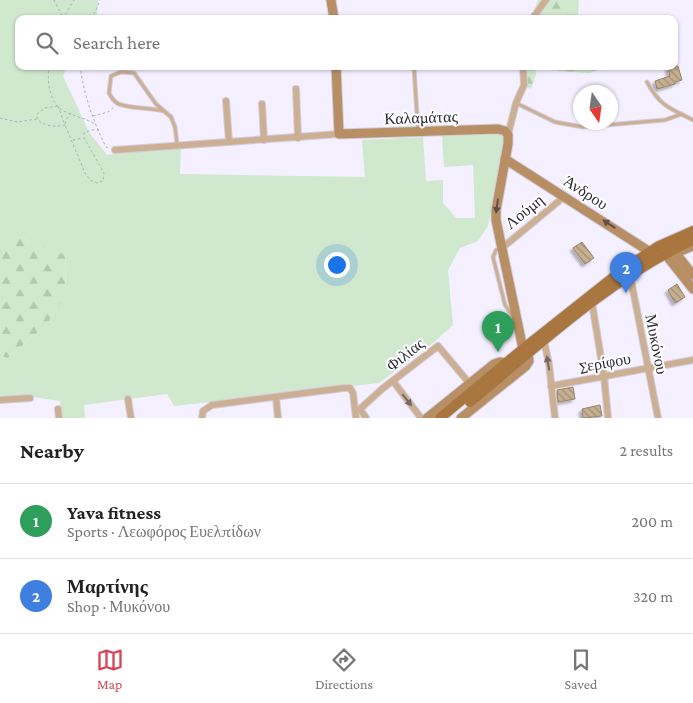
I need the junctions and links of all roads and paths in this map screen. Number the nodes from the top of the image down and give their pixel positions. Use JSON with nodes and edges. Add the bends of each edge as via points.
{"nodes":[{"id":1,"x":54,"y":0,"type":"edge"},
{"id":2,"x":74,"y":0,"type":"edge"},
{"id":3,"x":100,"y":0,"type":"edge"},
{"id":4,"x":546,"y":0,"type":"edge"},
{"id":5,"x":332,"y":2,"type":"edge"},
{"id":6,"x":62,"y":15,"type":"edge"},
{"id":7,"x":64,"y":15,"type":"edge"},
{"id":8,"x":94,"y":15,"type":"edge"},
{"id":9,"x":334,"y":15,"type":"edge"},
{"id":10,"x":535,"y":15,"type":"edge"},
{"id":11,"x":49,"y":70,"type":"edge"},
{"id":12,"x":81,"y":70,"type":"edge"},
{"id":13,"x":336,"y":70,"type":"edge"},
{"id":14,"x":414,"y":70,"type":"edge"},
{"id":15,"x":523,"y":70,"type":"edge"},
{"id":16,"x":647,"y":82,"type":"dead end"},
{"id":17,"x":296,"y":89,"type":"dead end"},
{"id":18,"x":226,"y":101,"type":"dead end"},
{"id":19,"x":516,"y":103,"type":"junction"},
{"id":20,"x":118,"y":104,"type":"junction"},
{"id":21,"x":262,"y":104,"type":"dead end"},
{"id":22,"x":58,"y":106,"type":"junction"},
{"id":23,"x":163,"y":111,"type":"junction"},
{"id":24,"x":72,"y":113,"type":"junction"},
{"id":25,"x":682,"y":114,"type":"junction"},
{"id":26,"x":92,"y":116,"type":"junction"},
{"id":27,"x":0,"y":118,"type":"edge"},
{"id":28,"x":37,"y":119,"type":"junction"},
{"id":29,"x":693,"y":120,"type":"edge"},
{"id":30,"x":66,"y":125,"type":"junction"},
{"id":31,"x":95,"y":125,"type":"junction"},
{"id":32,"x":99,"y":130,"type":"junction"},
{"id":33,"x":418,"y":132,"type":"junction"},
{"id":34,"x":338,"y":134,"type":"junction"},
{"id":35,"x":508,"y":136,"type":"junction"},
{"id":36,"x":84,"y":138,"type":"junction"},
{"id":37,"x":298,"y":138,"type":"junction"},
{"id":38,"x":72,"y":140,"type":"junction"},
{"id":39,"x":264,"y":140,"type":"junction"},
{"id":40,"x":228,"y":142,"type":"junction"},
{"id":41,"x":177,"y":144,"type":"junction"},
{"id":42,"x":115,"y":150,"type":"joint"},
{"id":43,"x":506,"y":159,"type":"junction"},
{"id":44,"x":565,"y":196,"type":"junction"},
{"id":45,"x":693,"y":230,"type":"edge"},
{"id":46,"x":693,"y":240,"type":"edge"},
{"id":47,"x":693,"y":246,"type":"edge"},
{"id":48,"x":502,"y":248,"type":"junction"},
{"id":49,"x":663,"y":249,"type":"junction"},
{"id":50,"x":693,"y":275,"type":"edge"},
{"id":51,"x":628,"y":276,"type":"junction"},
{"id":52,"x":693,"y":289,"type":"edge"},
{"id":53,"x":592,"y":303,"type":"junction"},
{"id":54,"x":544,"y":341,"type":"junction"},
{"id":55,"x":525,"y":352,"type":"junction"},
{"id":56,"x":693,"y":360,"type":"edge"},
{"id":57,"x":506,"y":363,"type":"junction"},
{"id":58,"x":648,"y":368,"type":"junction"},
{"id":59,"x":604,"y":376,"type":"junction"},
{"id":60,"x":393,"y":382,"type":"junction"},
{"id":61,"x":470,"y":384,"type":"junction"},
{"id":62,"x":551,"y":386,"type":"junction"},
{"id":63,"x":30,"y":398,"type":"dead end"},
{"id":64,"x":276,"y":398,"type":"junction"},
{"id":65,"x":128,"y":399,"type":"dead end"},
{"id":66,"x":0,"y":400,"type":"edge"},
{"id":67,"x":58,"y":409,"type":"dead end"},
{"id":68,"x":357,"y":413,"type":"edge"},
{"id":69,"x":59,"y":418,"type":"edge"},
{"id":70,"x":131,"y":418,"type":"edge"},
{"id":71,"x":202,"y":418,"type":"edge"},
{"id":72,"x":278,"y":418,"type":"edge"},
{"id":73,"x":366,"y":418,"type":"edge"},
{"id":74,"x":421,"y":418,"type":"edge"},
{"id":75,"x":428,"y":418,"type":"edge"},
{"id":76,"x":440,"y":418,"type":"edge"},
{"id":77,"x":450,"y":418,"type":"edge"},
{"id":78,"x":461,"y":418,"type":"edge"},
{"id":79,"x":555,"y":418,"type":"edge"},
{"id":80,"x":608,"y":418,"type":"edge"},
{"id":81,"x":658,"y":418,"type":"edge"}],
"edges":[{"from":1,"to":6,"type":"path"},
{"from":2,"to":7,"type":"path"},
{"from":3,"to":8,"type":"path"},
{"from":4,"to":10,"type":"street"},
{"from":5,"to":9,"type":"street"},
{"from":11,"to":22,"type":"path","via":[[50,90]]},
{"from":12,"to":26,"type":"path"},
{"from":13,"to":34,"type":"street"},
{"from":14,"to":33,"type":"lane"},
{"from":15,"to":19,"type":"street","via":[[524,85]]},
{"from":16,"to":25,"type":"lane","via":[[663,105]]},
{"from":17,"to":37,"type":"street"},
{"from":18,"to":40,"type":"street"},
{"from":19,"to":25,"type":"lane","via":[[555,122],[583,127],[665,120]]},
{"from":19,"to":35,"type":"street"},
{"from":20,"to":23,"type":"lane"},
{"from":20,"to":23,"type":"lane","via":[[109,93],[110,78],[115,73],[128,72],[134,73]]},
{"from":20,"to":26,"type":"path","via":[[108,112]]},
{"from":21,"to":39,"type":"street"},
{"from":22,"to":24,"type":"path"},
{"from":22,"to":28,"type":"path","via":[[45,108],[37,114]]},
{"from":22,"to":30,"type":"path"},
{"from":23,"to":41,"type":"lane","via":[[174,122]]},
{"from":24,"to":30,"type":"path"},
{"from":24,"to":31,"type":"path"},
{"from":25,"to":29,"type":"lane"},
{"from":26,"to":31,"type":"path"},
{"from":27,"to":28,"type":"path","via":[[18,122]]},
{"from":28,"to":30,"type":"path","via":[[47,125]]},
{"from":30,"to":38,"type":"path"},
{"from":31,"to":32,"type":"path"},
{"from":32,"to":36,"type":"path","via":[[84,133]]},
{"from":32,"to":42,"type":"path","via":[[106,147]]},
{"from":33,"to":34,"type":"street","name":"Καλαμάτας"},
{"from":33,"to":35,"type":"street","name":"Καλαμάτας","via":[[498,129],[506,131]]},
{"from":34,"to":37,"type":"street","name":"Καλαμάτας"},
{"from":35,"to":43,"type":"street"},
{"from":36,"to":38,"type":"path"},
{"from":36,"to":38,"type":"path","via":[[104,173],[101,182],[90,180]]},
{"from":37,"to":39,"type":"street","name":"Καλαμάτας"},
{"from":39,"to":40,"type":"street","name":"Καλαμάτας"},
{"from":40,"to":41,"type":"street","name":"Καλαμάτας"},
{"from":41,"to":42,"type":"street","name":"Καλαμάτας"},
{"from":43,"to":44,"type":"street","name":"Άνδρου"},
{"from":43,"to":48,"type":"street","one_way":true,"via":[[495,215]]},
{"from":44,"to":48,"type":"street","name":"Λούμη"},
{"from":49,"to":44,"type":"street","name":"Άνδρου","one_way":true},
{"from":45,"to":49,"type":"main road"},
{"from":46,"to":49,"type":"main road"},
{"from":47,"to":49,"type":"street","via":[[683,250]]},
{"from":48,"to":55,"type":"street"},
{"from":49,"to":50,"type":"street"},
{"from":49,"to":51,"type":"main road"},
{"from":49,"to":52,"type":"street"},
{"from":49,"to":55,"type":"main road","via":[[589,296]]},
{"from":51,"to":53,"type":"main road"},
{"from":51,"to":58,"type":"street","name":"Μυκόνου"},
{"from":53,"to":54,"type":"main road"},
{"from":53,"to":59,"type":"street"},
{"from":54,"to":55,"type":"main road"},
{"from":62,"to":54,"type":"street","one_way":true},
{"from":55,"to":57,"type":"main road"},
{"from":55,"to":77,"type":"main road"},
{"from":55,"to":78,"type":"street","via":[[529,361],[526,366]]},
{"from":56,"to":58,"type":"street","name":"Σερίφου"},
{"from":57,"to":61,"type":"street","via":[[494,364]]},
{"from":57,"to":76,"type":"main road"},
{"from":58,"to":59,"type":"street","name":"Σερίφου"},
{"from":58,"to":81,"type":"street","name":"Μυκόνου"},
{"from":59,"to":62,"type":"street","name":"Σερίφου"},
{"from":59,"to":80,"type":"street"},
{"from":60,"to":61,"type":"street","name":"Φιλίας","via":[[438,346]]},
{"from":60,"to":68,"type":"street","name":"Φιλίας"},
{"from":60,"to":74,"type":"street","one_way":true},
{"from":61,"to":75,"type":"street"},
{"from":62,"to":79,"type":"street"},
{"from":63,"to":66,"type":"street"},
{"from":64,"to":68,"type":"street","via":[[350,388]]},
{"from":64,"to":71,"type":"street","via":[[212,405],[204,408]]},
{"from":64,"to":72,"type":"street"},
{"from":65,"to":70,"type":"street"},
{"from":67,"to":69,"type":"street"},
{"from":68,"to":73,"type":"street"}]}
